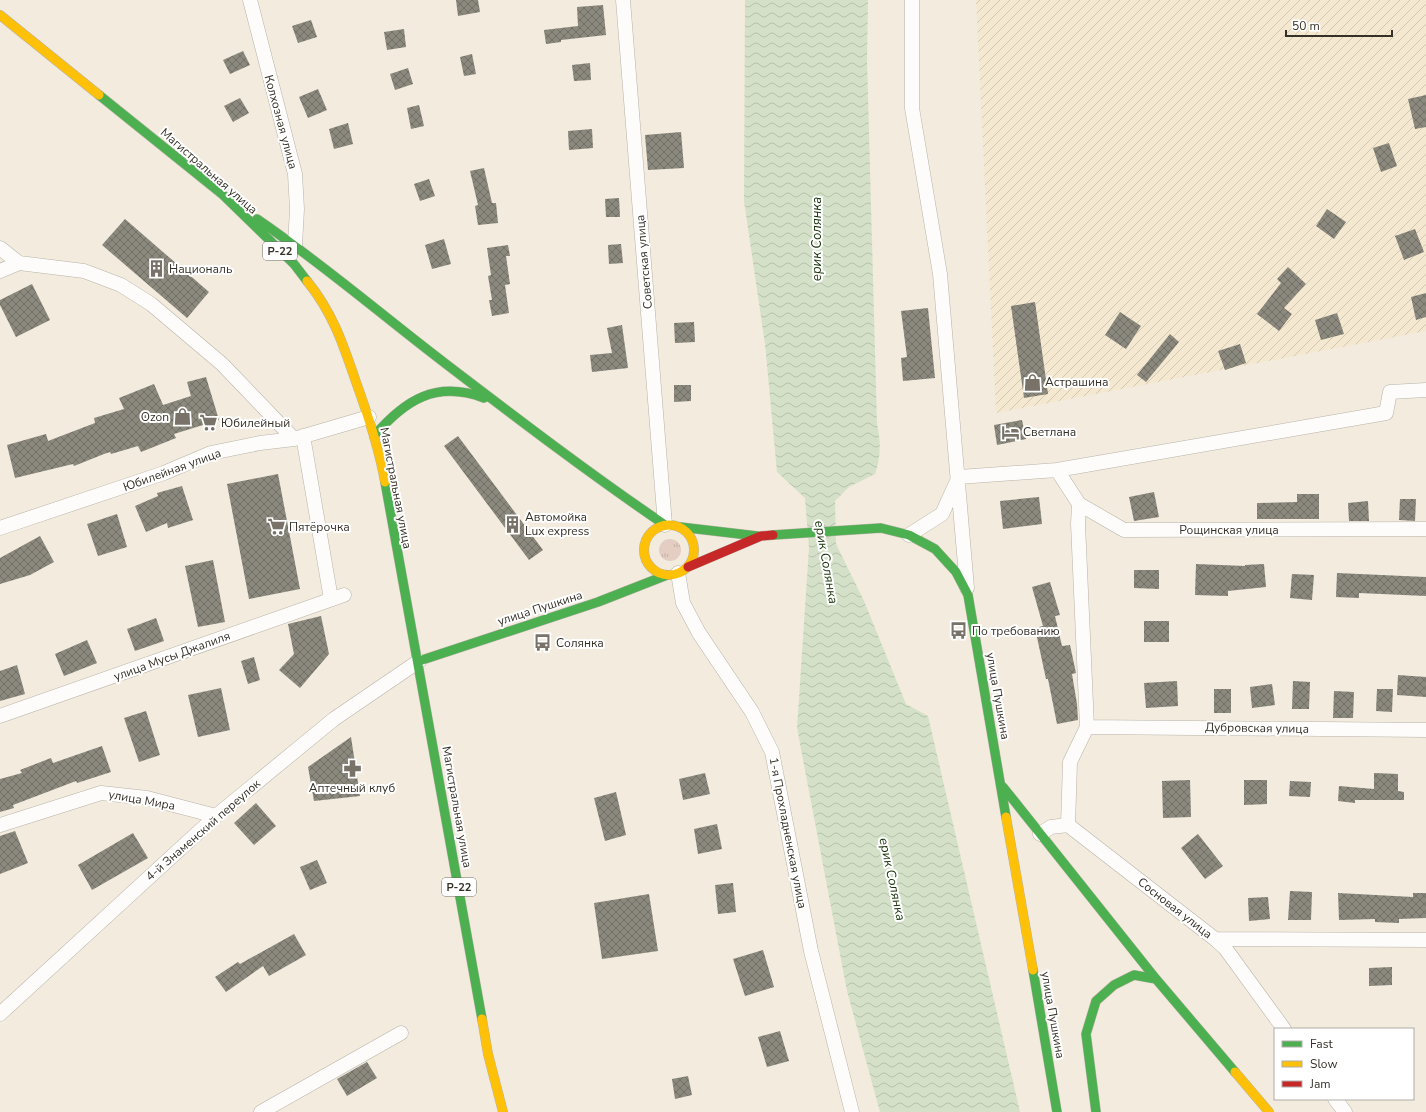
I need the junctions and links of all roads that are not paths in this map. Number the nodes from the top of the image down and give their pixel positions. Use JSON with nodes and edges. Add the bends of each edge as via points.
{"nodes":[{"id":1,"x":250,"y":0,"type":"edge"},
{"id":2,"x":623,"y":0,"type":"edge"},
{"id":3,"x":912,"y":0,"type":"edge"},
{"id":4,"x":0,"y":15,"type":"edge"},
{"id":5,"x":222,"y":194,"type":"junction"},
{"id":6,"x":295,"y":245,"type":"junction"},
{"id":7,"x":0,"y":248,"type":"edge"},
{"id":8,"x":19,"y":263,"type":"junction"},
{"id":9,"x":0,"y":271,"type":"edge"},
{"id":10,"x":1426,"y":390,"type":"edge"},
{"id":11,"x":513,"y":414,"type":"junction"},
{"id":12,"x":369,"y":417,"type":"junction"},
{"id":13,"x":374,"y":436,"type":"junction"},
{"id":14,"x":298,"y":438,"type":"junction"},
{"id":15,"x":1057,"y":470,"type":"junction"},
{"id":16,"x":959,"y":477,"type":"junction"},
{"id":17,"x":1079,"y":504,"type":"junction"},
{"id":18,"x":665,"y":525,"type":"junction"},
{"id":19,"x":680,"y":527,"type":"junction"},
{"id":20,"x":0,"y":528,"type":"edge"},
{"id":21,"x":1426,"y":529,"type":"edge"},
{"id":22,"x":909,"y":535,"type":"junction"},
{"id":23,"x":761,"y":536,"type":"junction"},
{"id":24,"x":678,"y":572,"type":"junction"},
{"id":25,"x":344,"y":594,"type":"dead end"},
{"id":26,"x":968,"y":595,"type":"junction"},
{"id":27,"x":331,"y":600,"type":"junction"},
{"id":28,"x":419,"y":661,"type":"junction"},
{"id":29,"x":0,"y":716,"type":"edge"},
{"id":30,"x":1087,"y":727,"type":"junction"},
{"id":31,"x":1426,"y":730,"type":"edge"},
{"id":32,"x":1002,"y":786,"type":"junction"},
{"id":33,"x":216,"y":816,"type":"junction"},
{"id":34,"x":0,"y":825,"type":"edge"},
{"id":35,"x":1068,"y":825,"type":"junction"},
{"id":36,"x":1040,"y":834,"type":"junction"},
{"id":37,"x":1215,"y":939,"type":"junction"},
{"id":38,"x":1426,"y":940,"type":"edge"},
{"id":39,"x":1156,"y":979,"type":"junction"},
{"id":40,"x":0,"y":1014,"type":"edge"},
{"id":41,"x":1283,"y":1028,"type":"edge"},
{"id":42,"x":401,"y":1033,"type":"dead end"},
{"id":43,"x":1336,"y":1100,"type":"edge"},
{"id":44,"x":261,"y":1112,"type":"edge"},
{"id":45,"x":503,"y":1112,"type":"edge"},
{"id":46,"x":852,"y":1112,"type":"edge"},
{"id":47,"x":1057,"y":1112,"type":"edge"},
{"id":48,"x":1096,"y":1112,"type":"edge"},
{"id":49,"x":1269,"y":1112,"type":"edge"},
{"id":50,"x":1345,"y":1112,"type":"edge"}],
"edges":[{"from":1,"to":6,"type":"street","name":"Колхозная улица","via":[[295,174]]},
{"from":2,"to":18,"type":"street","name":"Советская улица"},
{"from":3,"to":16,"type":"street","via":[[912,108],[940,274]]},
{"from":4,"to":5,"type":"main road","name":"Магистральная улица","number":"Р-22"},
{"from":5,"to":6,"type":"main road"},
{"from":5,"to":12,"type":"main road","name":"Магистральная улица","number":"Р-22","via":[[294,264],[317,293],[336,324]]},
{"from":6,"to":11,"type":"main road"},
{"from":7,"to":8,"type":"street"},
{"from":8,"to":9,"type":"street"},
{"from":8,"to":14,"type":"street","via":[[84,271],[121,284],[151,304],[222,364]]},
{"from":10,"to":15,"type":"street","via":[[1390,392],[1386,414]]},
{"from":11,"to":13,"type":"main road","via":[[482,397],[460,391],[435,392],[399,409]]},
{"from":11,"to":18,"type":"main road","via":[[594,476]]},
{"from":12,"to":13,"type":"main road","name":"Магистральная улица","number":"Р-22"},
{"from":12,"to":14,"type":"street","name":"Юбилейная улица"},
{"from":13,"to":28,"type":"main road","name":"Магистральная улица","number":"Р-22"},
{"from":14,"to":20,"type":"street","name":"Юбилейная улица","via":[[212,453],[164,473]]},
{"from":14,"to":27,"type":"street"},
{"from":15,"to":16,"type":"street"},
{"from":15,"to":17,"type":"street","name":"Рощинская улица"},
{"from":16,"to":22,"type":"street","via":[[942,514]]},
{"from":16,"to":26,"type":"street"},
{"from":17,"to":21,"type":"street","name":"Рощинская улица","via":[[1124,530]]},
{"from":17,"to":30,"type":"street"},
{"from":18,"to":19,"type":"main road"},
{"from":18,"to":24,"type":"main road","via":[[649,535],[645,554],[650,566],[655,570]]},
{"from":19,"to":23,"type":"main road"},
{"from":19,"to":24,"type":"main road","via":[[692,538],[694,553]]},
{"from":22,"to":23,"type":"main road","name":"улица Пушкина","via":[[881,528]]},
{"from":22,"to":26,"type":"main road","name":"улица Пушкина","via":[[935,549],[956,572]]},
{"from":23,"to":24,"type":"main road","name":"улица Пушкина"},
{"from":24,"to":28,"type":"main road","name":"улица Пушкина","via":[[598,602]]},
{"from":24,"to":46,"type":"street","name":"1-я Прохладненская улица","via":[[682,601],[699,633],[752,712],[772,752],[811,951]]},
{"from":25,"to":27,"type":"street","name":"улица Мусы Джалиля"},
{"from":26,"to":32,"type":"main road","name":"улица Пушкина"},
{"from":27,"to":29,"type":"street","name":"улица Мусы Джалиля"},
{"from":28,"to":33,"type":"street","name":"4-й Знаменский переулок","via":[[334,719]]},
{"from":28,"to":45,"type":"main road","name":"Магистральная улица","number":"Р-22","via":[[488,1054]]},
{"from":30,"to":31,"type":"street","name":"Дубровская улица"},
{"from":30,"to":35,"type":"street","via":[[1070,762]]},
{"from":32,"to":36,"type":"main road"},
{"from":32,"to":47,"type":"main road","name":"улица Пушкина"},
{"from":33,"to":34,"type":"street","name":"улица Мира","via":[[147,798],[101,793]]},
{"from":33,"to":40,"type":"street","name":"4-й Знаменский переулок"},
{"from":35,"to":36,"type":"street","via":[[1051,828]]},
{"from":35,"to":37,"type":"street","name":"Сосновая улица"},
{"from":36,"to":39,"type":"main road"},
{"from":37,"to":38,"type":"street","name":"Сосновая улица"},
{"from":37,"to":41,"type":"street","via":[[1225,948]]},
{"from":39,"to":48,"type":"main road","via":[[1134,975],[1114,985],[1096,1001],[1086,1034]]},
{"from":39,"to":49,"type":"main road"},
{"from":42,"to":44,"type":"street"},
{"from":43,"to":50,"type":"street"}]}
